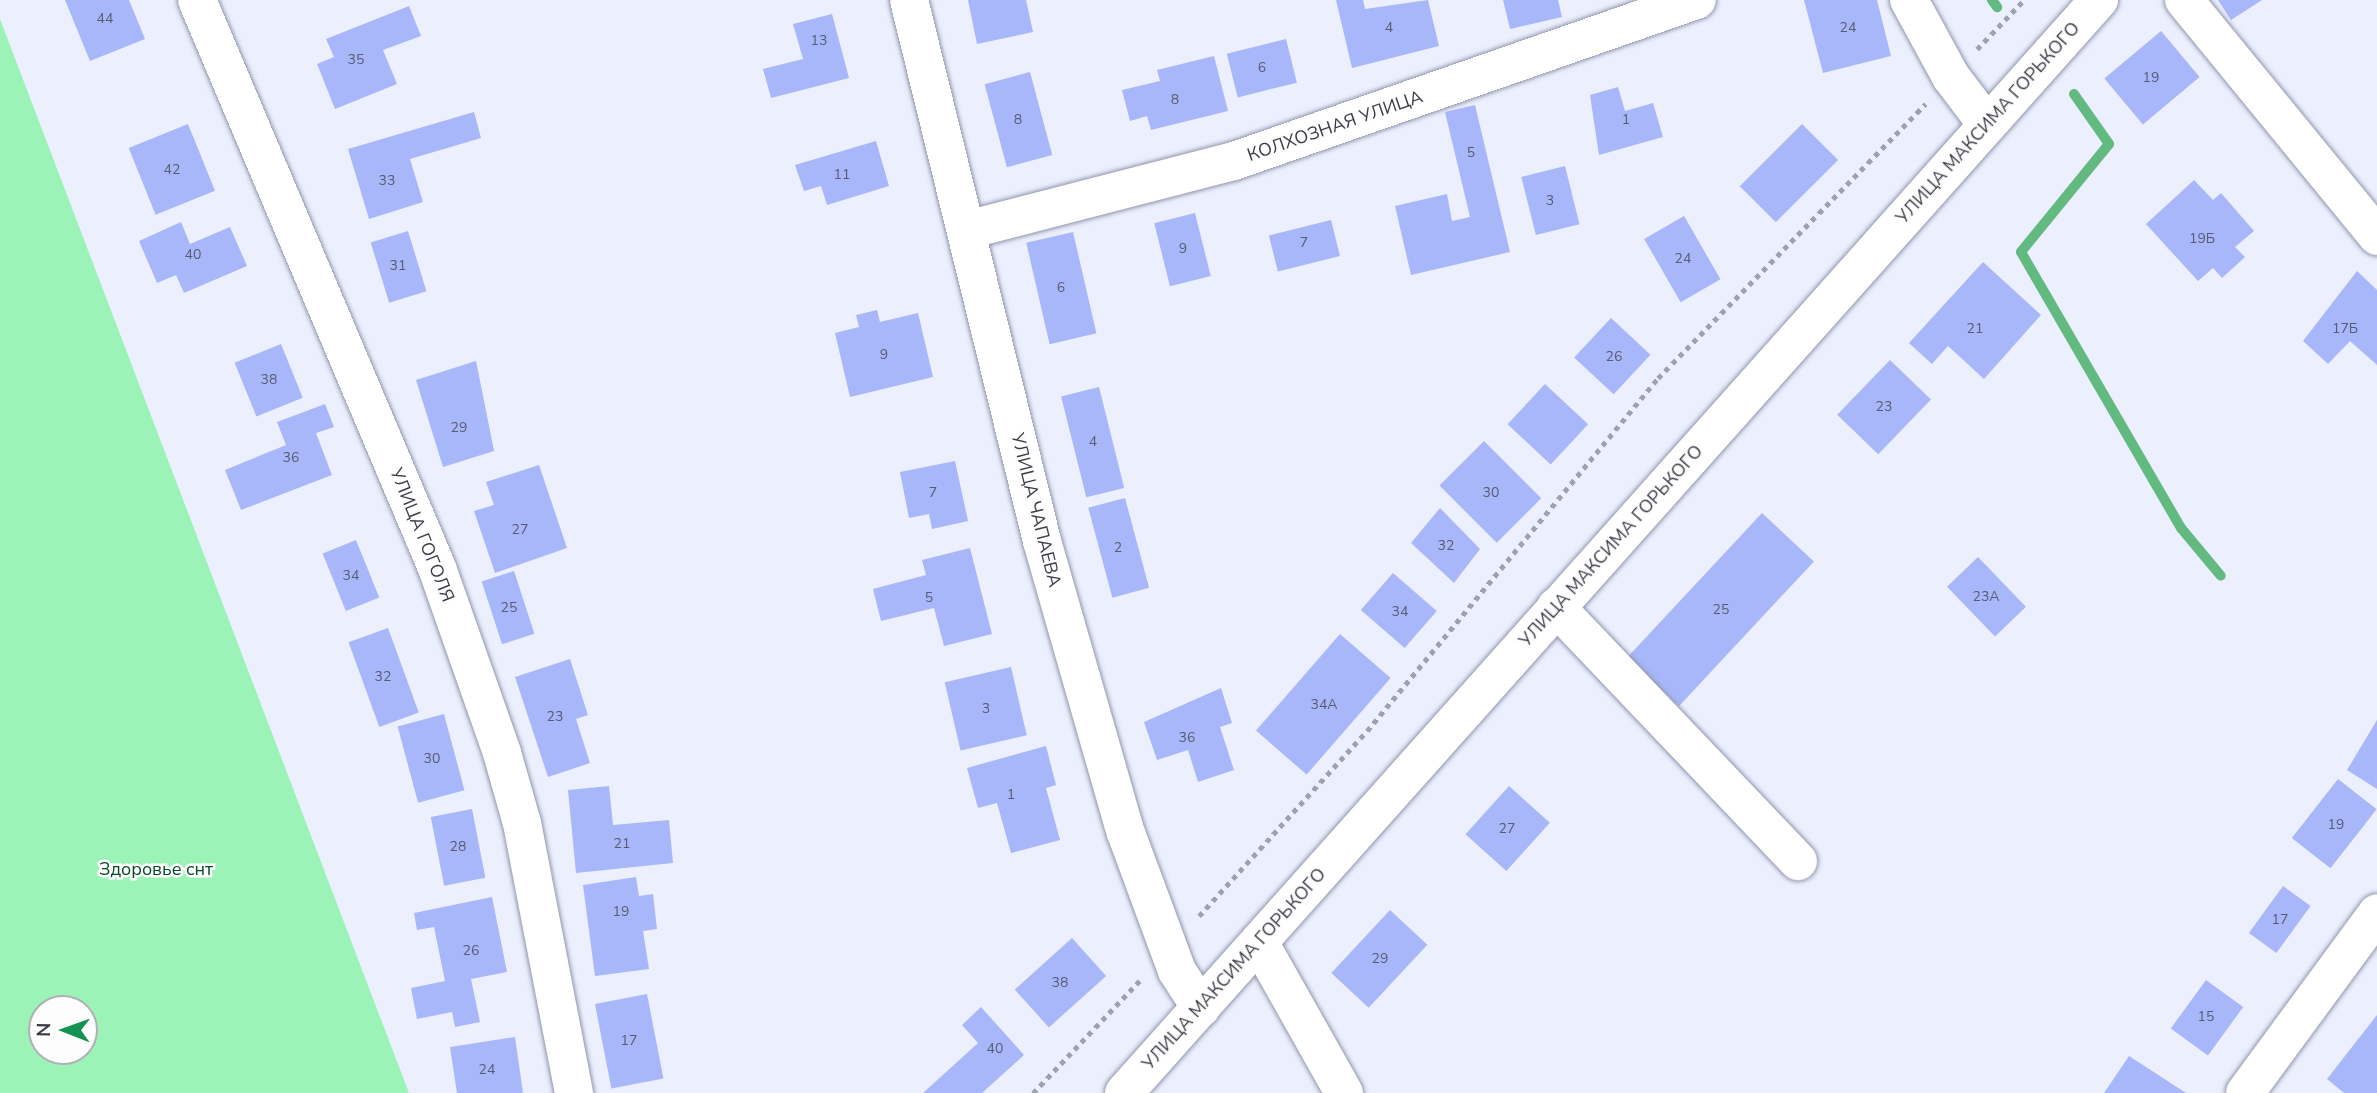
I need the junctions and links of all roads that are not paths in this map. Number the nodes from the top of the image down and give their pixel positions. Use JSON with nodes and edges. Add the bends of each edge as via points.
{"nodes":[{"id":1,"x":197,"y":0,"type":"edge"},
{"id":2,"x":909,"y":0,"type":"edge"},
{"id":3,"x":1697,"y":0,"type":"edge"},
{"id":4,"x":1909,"y":0,"type":"edge"},
{"id":5,"x":2099,"y":0,"type":"edge"},
{"id":6,"x":2184,"y":0,"type":"edge"},
{"id":7,"x":1986,"y":123,"type":"junction"},
{"id":8,"x":967,"y":230,"type":"junction"},
{"id":9,"x":2377,"y":236,"type":"edge"},
{"id":10,"x":1556,"y":607,"type":"junction"},
{"id":11,"x":1798,"y":861,"type":"dead end"},
{"id":12,"x":2377,"y":913,"type":"edge"},
{"id":13,"x":1259,"y":942,"type":"junction"},
{"id":14,"x":1200,"y":1008,"type":"junction"},
{"id":15,"x":574,"y":1093,"type":"edge"},
{"id":16,"x":1124,"y":1093,"type":"edge"},
{"id":17,"x":1345,"y":1093,"type":"edge"},
{"id":18,"x":2245,"y":1093,"type":"edge"}],
"edges":[{"from":1,"to":15,"type":"street","name":"УЛИЦА ГОГОЛЯ","via":[[437,568],[497,739],[522,823]]},
{"from":2,"to":8,"type":"street","name":"УЛИЦА ЧАПАЕВА"},
{"from":3,"to":8,"type":"street","name":"КОЛХОЗНАЯ УЛИЦА","via":[[1234,161]]},
{"from":4,"to":7,"type":"street","via":[[1951,78]]},
{"from":5,"to":7,"type":"street","name":"УЛИЦА МАКСИМА ГОРЬКОГО"},
{"from":6,"to":9,"type":"street"},
{"from":7,"to":10,"type":"street","name":"УЛИЦА МАКСИМА ГОРЬКОГО"},
{"from":8,"to":14,"type":"street","name":"УЛИЦА ЧАПАЕВА","via":[[1042,541],[1126,834],[1169,949]]},
{"from":10,"to":11,"type":"street"},
{"from":10,"to":13,"type":"street","name":"УЛИЦА МАКСИМА ГОРЬКОГО"},
{"from":12,"to":18,"type":"street"},
{"from":13,"to":14,"type":"street","name":"УЛИЦА МАКСИМА ГОРЬКОГО"},
{"from":13,"to":17,"type":"street"},
{"from":14,"to":16,"type":"street","name":"УЛИЦА МАКСИМА ГОРЬКОГО"}]}
